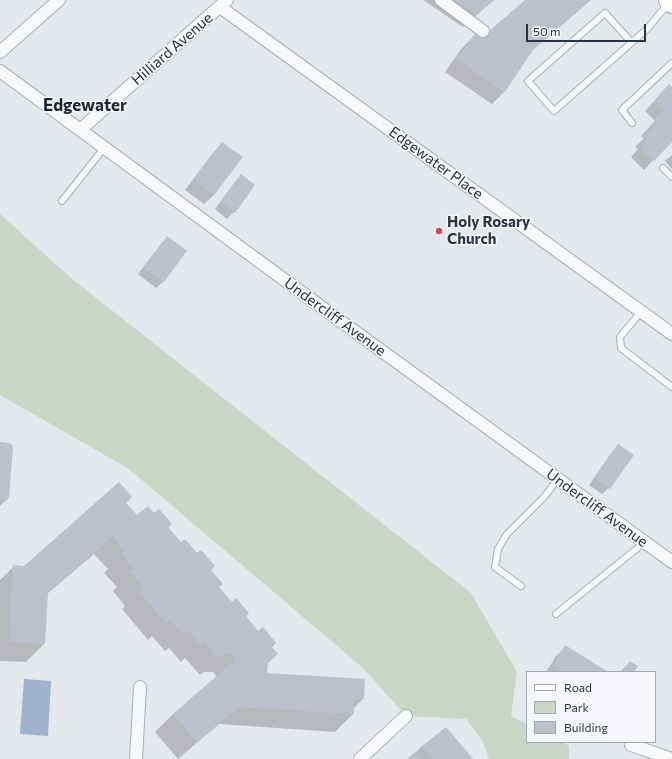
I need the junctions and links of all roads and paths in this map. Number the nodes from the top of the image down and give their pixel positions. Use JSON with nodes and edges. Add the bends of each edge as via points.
{"nodes":[{"id":1,"x":59,"y":0,"type":"edge"},
{"id":2,"x":441,"y":0,"type":"edge"},
{"id":3,"x":670,"y":1,"type":"edge"},
{"id":4,"x":224,"y":3,"type":"edge"},
{"id":5,"x":483,"y":31,"type":"dead end"},
{"id":6,"x":631,"y":42,"type":"junction"},
{"id":7,"x":0,"y":52,"type":"edge"},
{"id":8,"x":672,"y":63,"type":"edge"},
{"id":9,"x":0,"y":71,"type":"edge"},
{"id":10,"x":632,"y":123,"type":"dead end"},
{"id":11,"x":80,"y":130,"type":"junction"},
{"id":12,"x":104,"y":148,"type":"junction"},
{"id":13,"x":664,"y":168,"type":"dead end"},
{"id":14,"x":672,"y":177,"type":"edge"},
{"id":15,"x":62,"y":201,"type":"dead end"},
{"id":16,"x":641,"y":312,"type":"junction"},
{"id":17,"x":672,"y":334,"type":"edge"},
{"id":18,"x":672,"y":387,"type":"edge"},
{"id":19,"x":558,"y":479,"type":"junction"},
{"id":20,"x":644,"y":542,"type":"junction"},
{"id":21,"x":672,"y":562,"type":"edge"},
{"id":22,"x":521,"y":586,"type":"dead end"},
{"id":23,"x":556,"y":614,"type":"dead end"},
{"id":24,"x":140,"y":688,"type":"dead end"},
{"id":25,"x":406,"y":716,"type":"dead end"},
{"id":26,"x":631,"y":745,"type":"dead end"},
{"id":27,"x":136,"y":759,"type":"edge"},
{"id":28,"x":360,"y":759,"type":"edge"},
{"id":29,"x":672,"y":759,"type":"edge"}],
"edges":[{"from":1,"to":7,"type":"street"},
{"from":2,"to":5,"type":"street"},
{"from":3,"to":6,"type":"lane","via":[[647,29]]},
{"from":4,"to":11,"type":"street","name":"Hilliard Avenue"},
{"from":4,"to":16,"type":"street","name":"Edgewater Place"},
{"from":6,"to":6,"type":"lane","via":[[554,111],[528,81],[605,13]]},
{"from":8,"to":10,"type":"lane","via":[[622,110]]},
{"from":9,"to":11,"type":"street","name":"Undercliff Avenue"},
{"from":11,"to":12,"type":"street","name":"Undercliff Avenue"},
{"from":12,"to":15,"type":"lane"},
{"from":12,"to":19,"type":"street","name":"Undercliff Avenue"},
{"from":13,"to":14,"type":"lane"},
{"from":16,"to":17,"type":"street","name":"Edgewater Place"},
{"from":16,"to":18,"type":"lane","via":[[620,337],[621,348]]},
{"from":19,"to":20,"type":"street","name":"Undercliff Avenue"},
{"from":19,"to":22,"type":"lane","via":[[508,534],[498,549],[495,567]]},
{"from":20,"to":21,"type":"street","name":"Undercliff Avenue"},
{"from":20,"to":23,"type":"lane"},
{"from":24,"to":27,"type":"street"},
{"from":25,"to":28,"type":"street"},
{"from":26,"to":29,"type":"street"}]}
